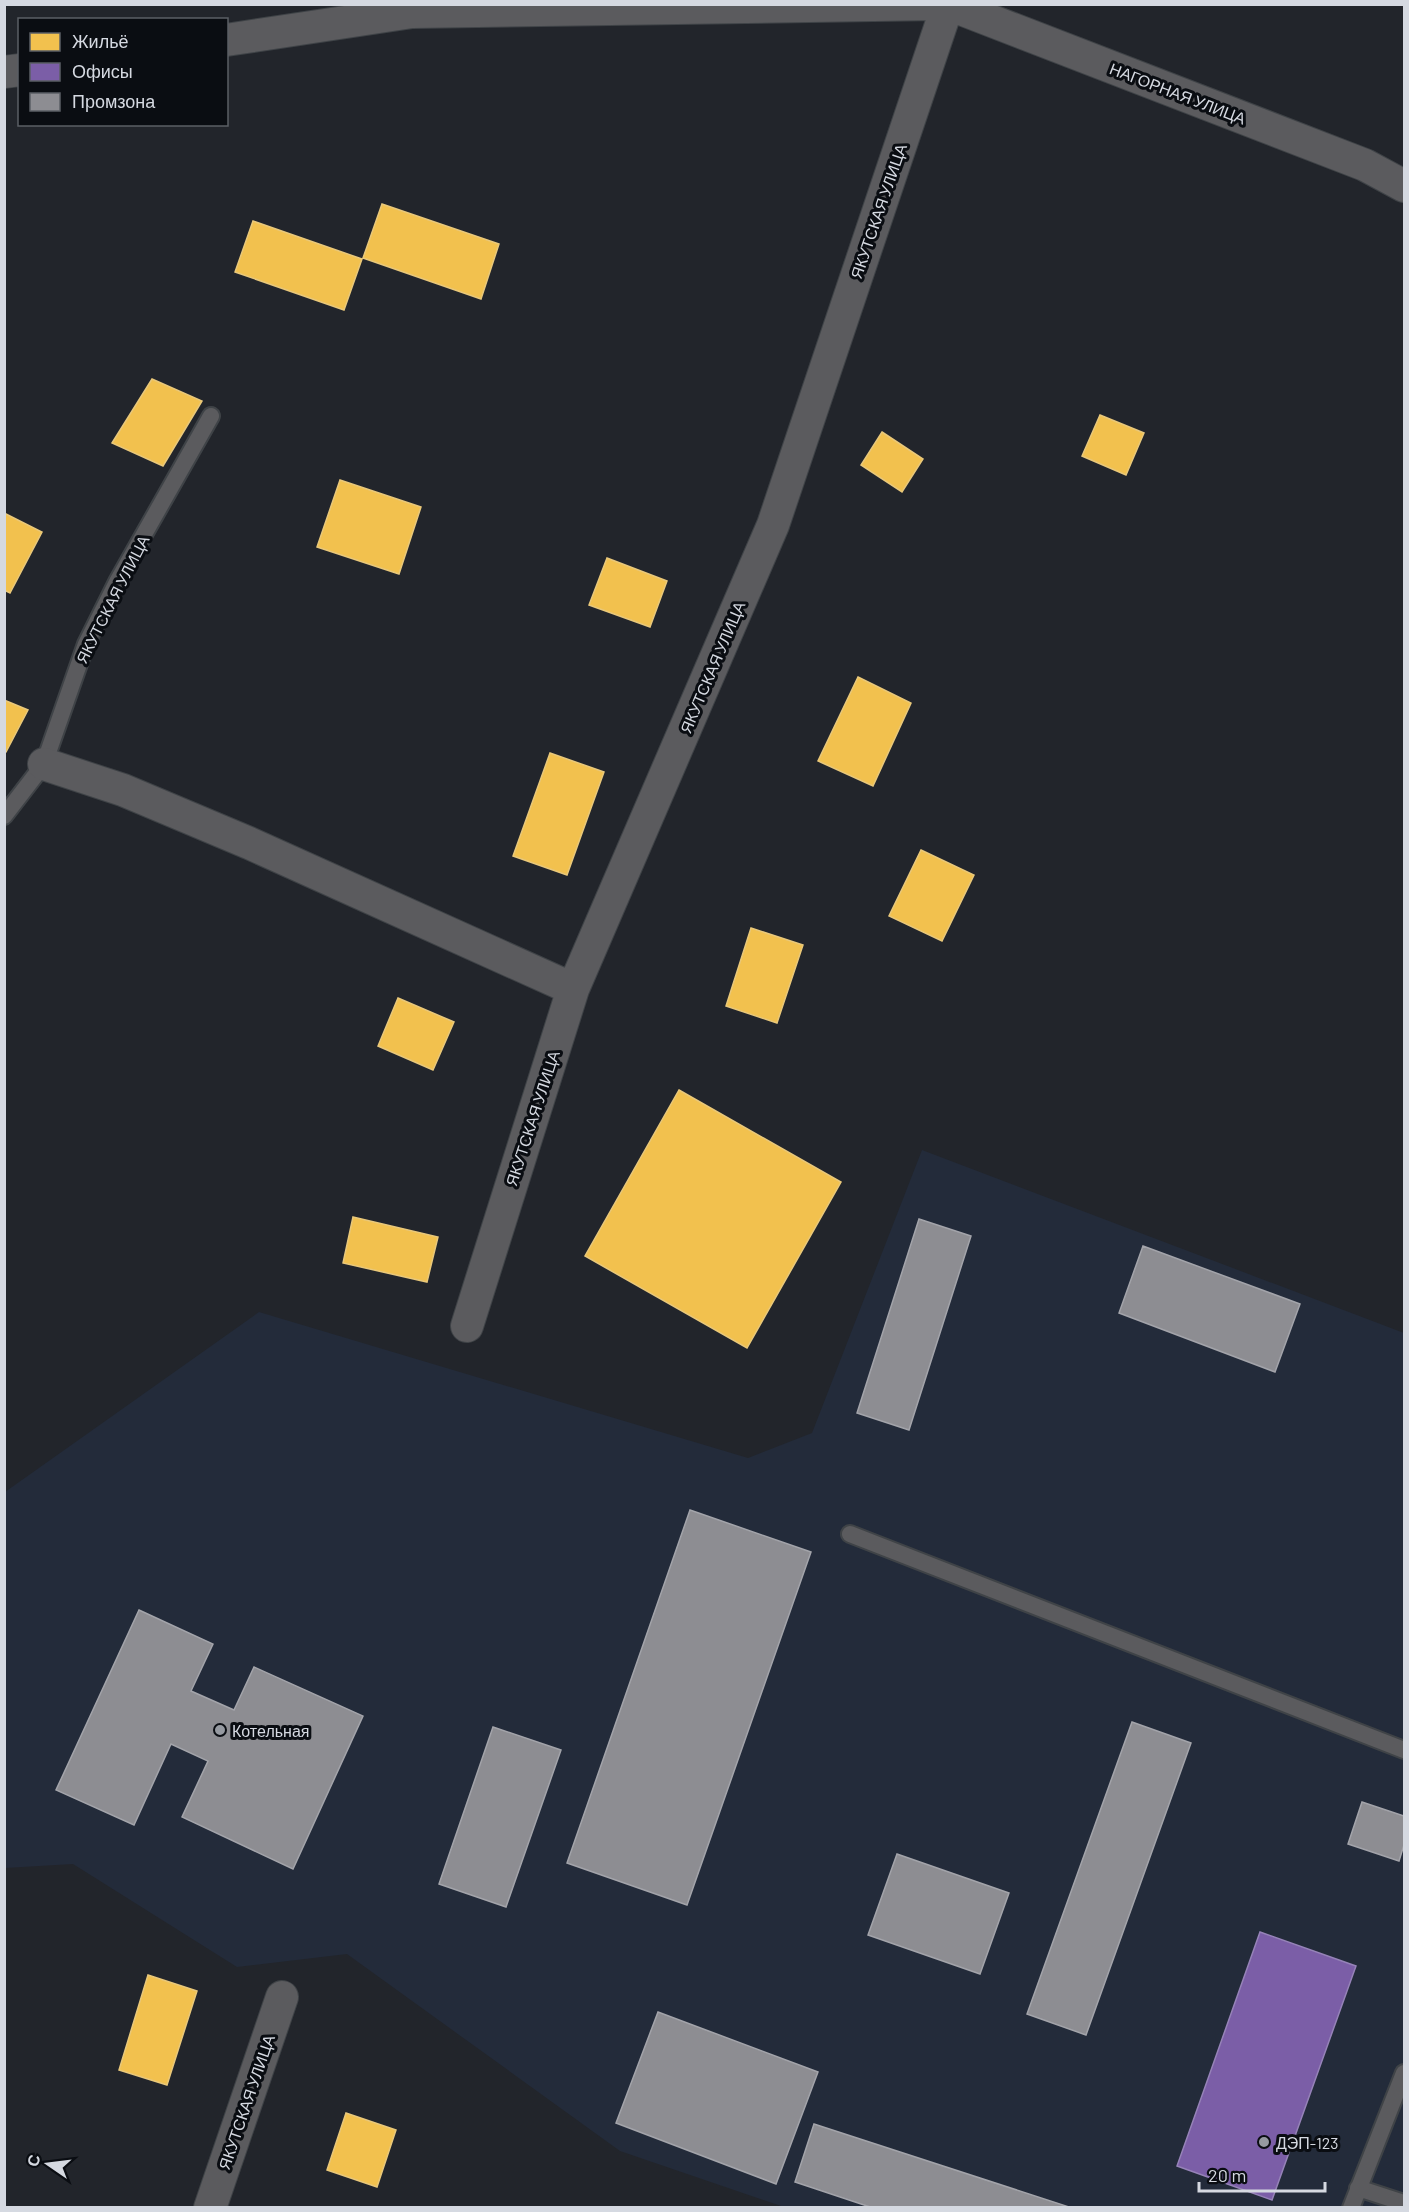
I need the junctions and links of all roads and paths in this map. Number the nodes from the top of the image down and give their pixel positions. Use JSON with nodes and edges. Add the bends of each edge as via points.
{"nodes":[{"id":1,"x":938,"y":4,"type":"edge"},
{"id":2,"x":948,"y":4,"type":"edge"},
{"id":3,"x":594,"y":7,"type":"edge"},
{"id":4,"x":228,"y":40,"type":"edge"},
{"id":5,"x":1404,"y":186,"type":"edge"},
{"id":6,"x":211,"y":416,"type":"dead end"},
{"id":7,"x":44,"y":764,"type":"junction"},
{"id":8,"x":4,"y":816,"type":"edge"},
{"id":9,"x":573,"y":989,"type":"junction"},
{"id":10,"x":466,"y":1326,"type":"dead end"},
{"id":11,"x":850,"y":1534,"type":"dead end"},
{"id":12,"x":1404,"y":1750,"type":"edge"},
{"id":13,"x":282,"y":1997,"type":"dead end"},
{"id":14,"x":1404,"y":2073,"type":"edge"},
{"id":15,"x":1358,"y":2188,"type":"junction"},
{"id":16,"x":1404,"y":2203,"type":"edge"},
{"id":17,"x":210,"y":2208,"type":"edge"},
{"id":18,"x":1351,"y":2208,"type":"edge"}],
"edges":[{"from":1,"to":3,"type":"street"},
{"from":2,"to":5,"type":"street","name":"НАГОРНАЯ УЛИЦА","via":[[1365,165]]},
{"from":2,"to":9,"type":"street","name":"ЯКУТСКАЯ УЛИЦА","via":[[773,525]]},
{"from":3,"to":4,"type":"street","via":[[412,12]]},
{"from":6,"to":7,"type":"lane","name":"ЯКУТСКАЯ УЛИЦА","via":[[86,644]]},
{"from":7,"to":8,"type":"lane","name":"ЯКУТСКАЯ УЛИЦА"},
{"from":7,"to":9,"type":"street","via":[[123,790],[249,843]]},
{"from":9,"to":10,"type":"street","name":"ЯКУТСКАЯ УЛИЦА"},
{"from":11,"to":12,"type":"lane"},
{"from":13,"to":17,"type":"street","name":"ЯКУТСКАЯ УЛИЦА"},
{"from":14,"to":15,"type":"lane"},
{"from":15,"to":16,"type":"lane"},
{"from":15,"to":18,"type":"lane"}]}
